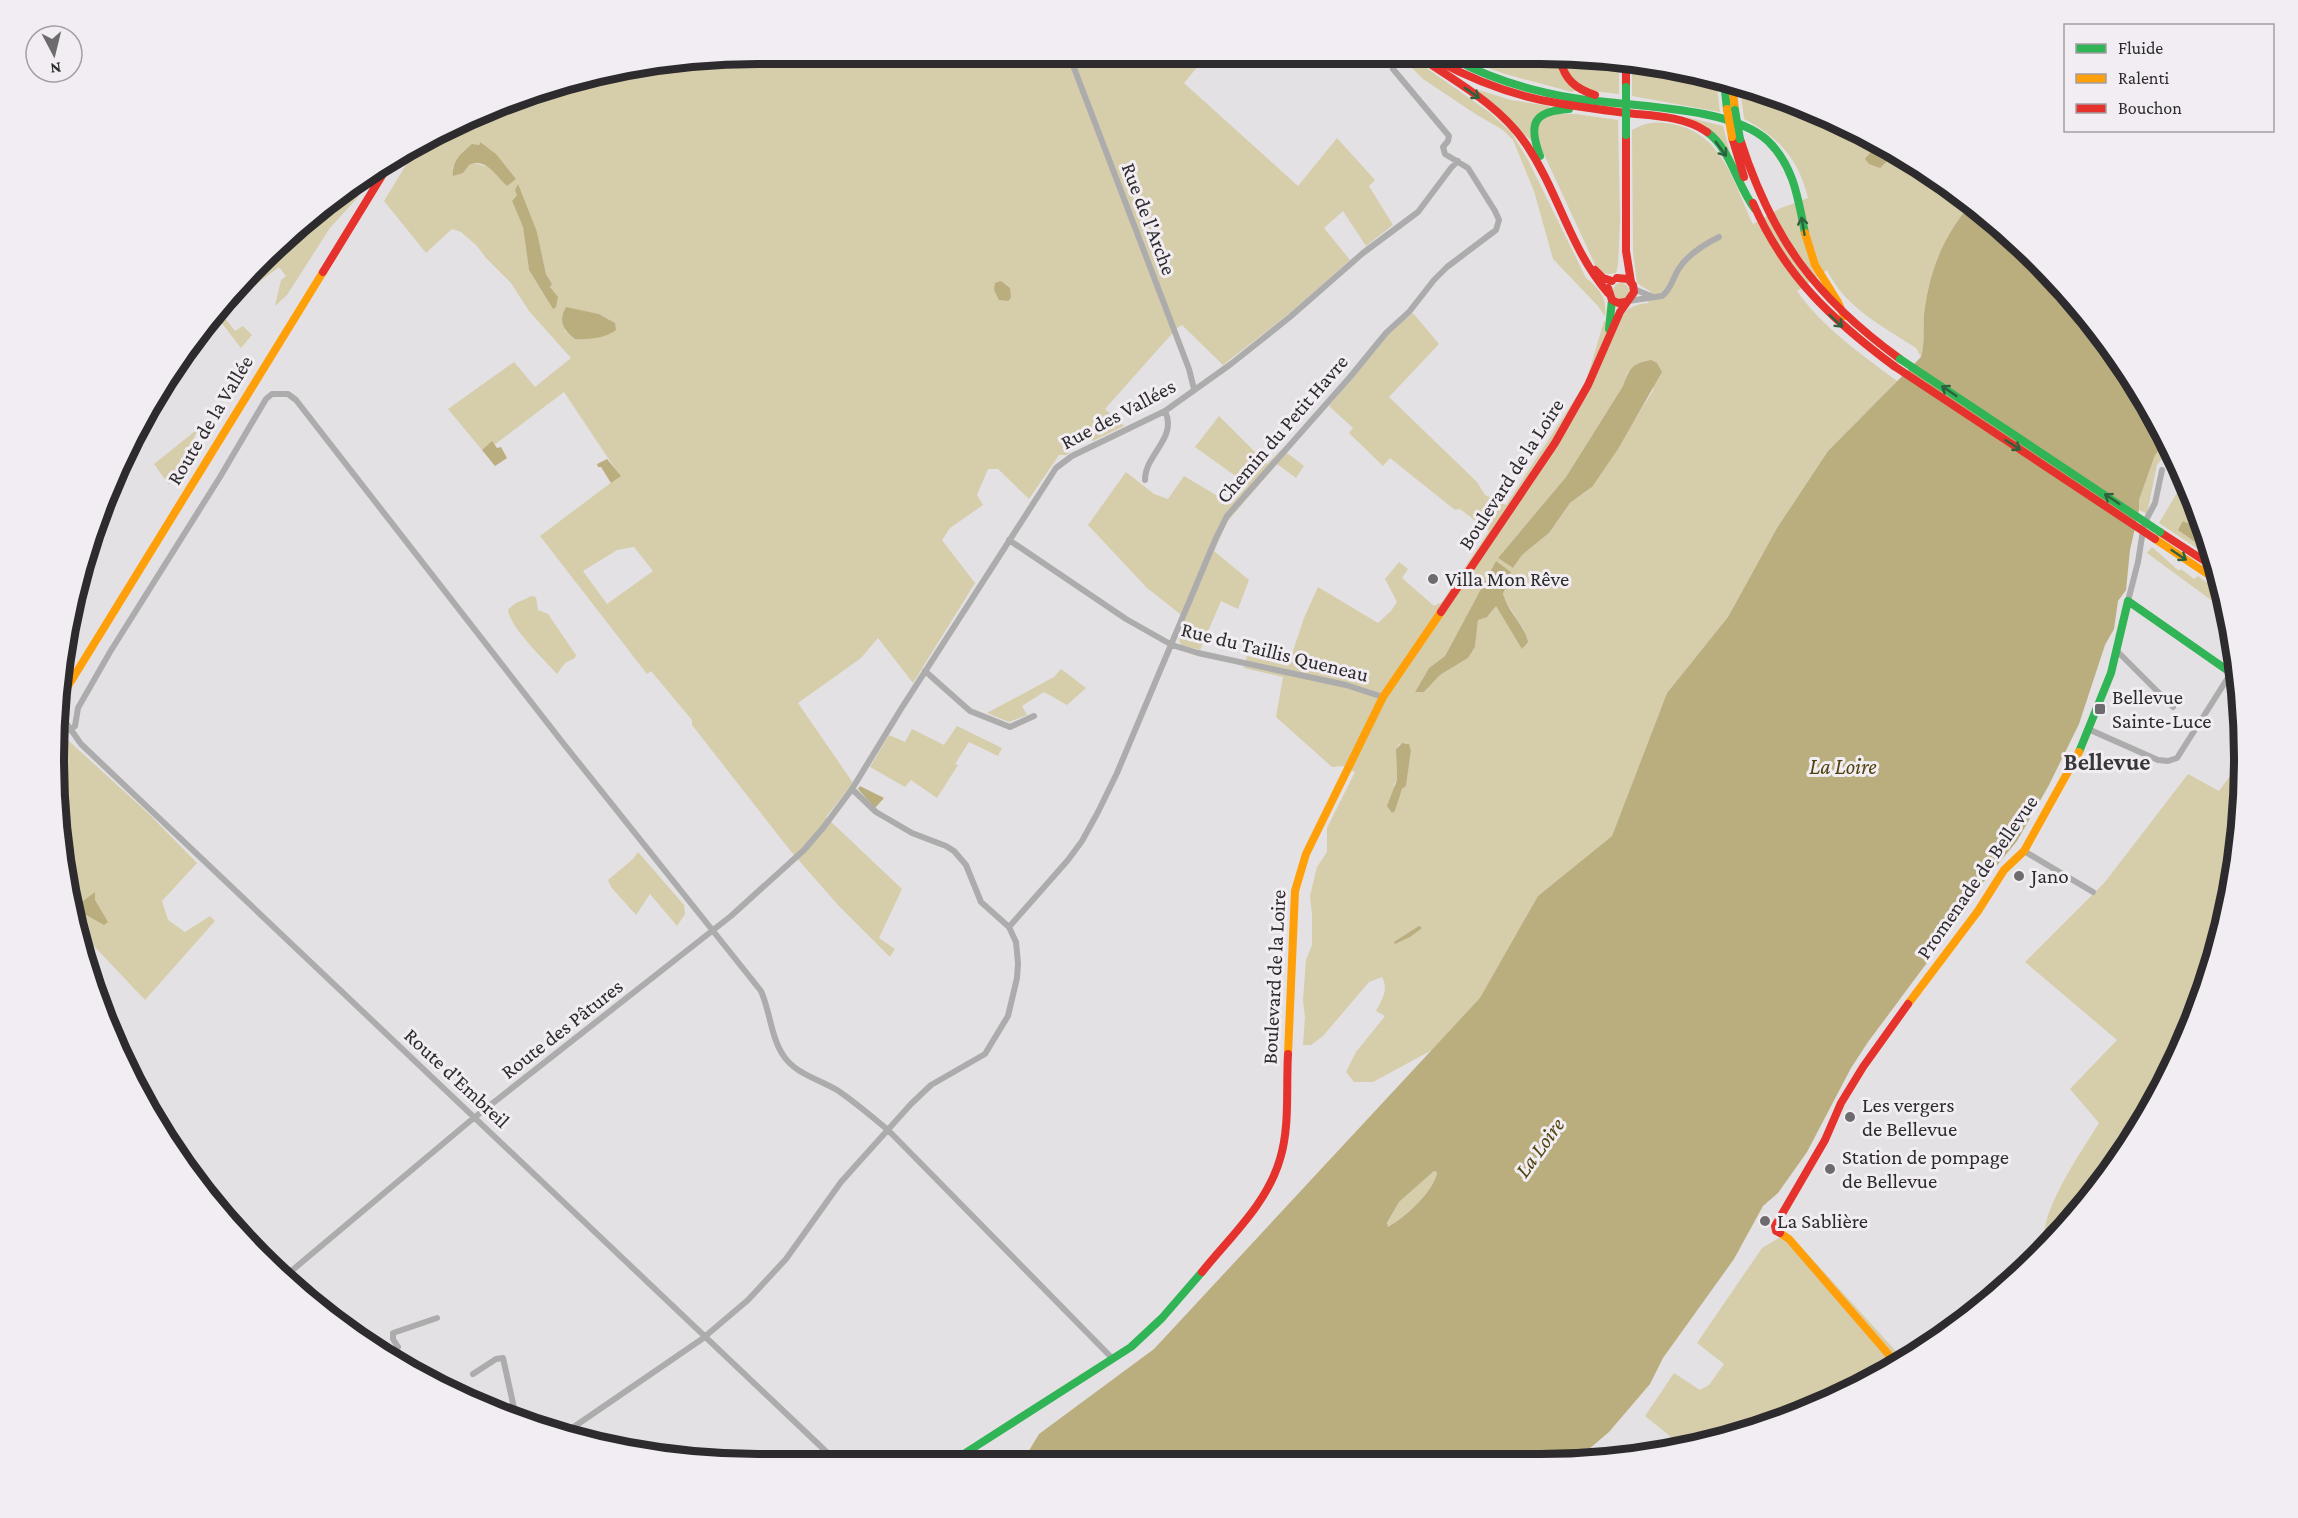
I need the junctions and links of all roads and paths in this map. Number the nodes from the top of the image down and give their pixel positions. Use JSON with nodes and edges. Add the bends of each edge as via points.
{"nodes":[{"id":1,"x":1073,"y":64,"type":"edge"},
{"id":2,"x":1430,"y":64,"type":"edge"},
{"id":3,"x":1444,"y":64,"type":"edge"},
{"id":4,"x":1465,"y":64,"type":"edge"},
{"id":5,"x":1562,"y":65,"type":"edge"},
{"id":6,"x":1393,"y":69,"type":"dead end"},
{"id":7,"x":1626,"y":70,"type":"edge"},
{"id":8,"x":1726,"y":90,"type":"edge"},
{"id":9,"x":1732,"y":92,"type":"edge"},
{"id":10,"x":1641,"y":106,"type":"junction"},
{"id":11,"x":1731,"y":109,"type":"junction"},
{"id":12,"x":1634,"y":113,"type":"junction"},
{"id":13,"x":1458,"y":161,"type":"junction"},
{"id":14,"x":381,"y":177,"type":"edge"},
{"id":15,"x":1752,"y":195,"type":"junction"},
{"id":16,"x":1719,"y":237,"type":"dead end"},
{"id":17,"x":1626,"y":250,"type":"junction"},
{"id":18,"x":1614,"y":279,"type":"junction"},
{"id":19,"x":1632,"y":285,"type":"junction"},
{"id":20,"x":1815,"y":286,"type":"junction"},
{"id":21,"x":1610,"y":296,"type":"junction"},
{"id":22,"x":1654,"y":297,"type":"junction"},
{"id":23,"x":1627,"y":302,"type":"junction"},
{"id":24,"x":1601,"y":359,"type":"junction"},
{"id":25,"x":1897,"y":362,"type":"junction"},
{"id":26,"x":1194,"y":389,"type":"junction"},
{"id":27,"x":1165,"y":411,"type":"junction"},
{"id":28,"x":2162,"y":470,"type":"dead end"},
{"id":29,"x":1145,"y":480,"type":"dead end"},
{"id":30,"x":2158,"y":535,"type":"junction"},
{"id":31,"x":1009,"y":540,"type":"junction"},
{"id":32,"x":2205,"y":562,"type":"edge"},
{"id":33,"x":2203,"y":571,"type":"junction"},
{"id":34,"x":2209,"y":575,"type":"edge"},
{"id":35,"x":2210,"y":580,"type":"edge"},
{"id":36,"x":2128,"y":601,"type":"junction"},
{"id":37,"x":1172,"y":645,"type":"junction"},
{"id":38,"x":2116,"y":650,"type":"junction"},
{"id":39,"x":925,"y":671,"type":"junction"},
{"id":40,"x":2228,"y":671,"type":"edge"},
{"id":41,"x":69,"y":682,"type":"edge"},
{"id":42,"x":2229,"y":682,"type":"edge"},
{"id":43,"x":1383,"y":697,"type":"junction"},
{"id":44,"x":2173,"y":707,"type":"dead end"},
{"id":45,"x":1034,"y":716,"type":"dead end"},
{"id":46,"x":65,"y":726,"type":"edge"},
{"id":47,"x":2088,"y":729,"type":"junction"},
{"id":48,"x":69,"y":730,"type":"junction"},
{"id":49,"x":852,"y":789,"type":"junction"},
{"id":50,"x":804,"y":850,"type":"joint"},
{"id":51,"x":2024,"y":851,"type":"junction"},
{"id":52,"x":2093,"y":892,"type":"dead end"},
{"id":53,"x":1009,"y":927,"type":"junction"},
{"id":54,"x":712,"y":932,"type":"junction"},
{"id":55,"x":475,"y":1118,"type":"junction"},
{"id":56,"x":888,"y":1130,"type":"junction"},
{"id":57,"x":291,"y":1271,"type":"edge"},
{"id":58,"x":437,"y":1318,"type":"dead end"},
{"id":59,"x":705,"y":1336,"type":"junction"},
{"id":60,"x":396,"y":1350,"type":"edge"},
{"id":61,"x":1891,"y":1357,"type":"edge"},
{"id":62,"x":1113,"y":1359,"type":"junction"},
{"id":63,"x":473,"y":1374,"type":"dead end"},
{"id":64,"x":514,"y":1409,"type":"edge"},
{"id":65,"x":572,"y":1428,"type":"edge"},
{"id":66,"x":829,"y":1454,"type":"edge"},
{"id":67,"x":964,"y":1454,"type":"edge"}],
"edges":[{"from":1,"to":26,"type":"street","name":"Rue de l'Arche"},
{"from":2,"to":21,"type":"main road","one_way":true,"via":[[1492,107],[1517,132],[1535,160],[1590,272]]},
{"from":3,"to":12,"type":"main road","via":[[1467,77],[1516,94]]},
{"from":4,"to":10,"type":"main road","via":[[1541,92]]},
{"from":5,"to":10,"type":"main road","via":[[1565,76],[1579,90]]},
{"from":6,"to":13,"type":"street","name":"Chemin du Petit Havre","via":[[1449,136],[1443,150]]},
{"from":7,"to":17,"type":"main road","bridge":true},
{"from":8,"to":11,"type":"main road"},
{"from":9,"to":11,"type":"main road"},
{"from":20,"to":10,"type":"main road","one_way":true,"via":[[1795,186],[1770,143],[1735,121]]},
{"from":11,"to":15,"type":"main road","bridge":true},
{"from":12,"to":15,"type":"main road","one_way":true,"via":[[1682,120],[1704,130]]},
{"from":12,"to":18,"type":"main road","via":[[1556,109],[1540,115],[1533,129],[1535,145],[1593,267],[1603,278]]},
{"from":13,"to":26,"type":"street","name":"Rue des Vallées","via":[[1418,212],[1231,364]]},
{"from":13,"to":37,"type":"street","name":"Chemin du Petit Havre","via":[[1468,168],[1495,211],[1499,220],[1496,230],[1434,280],[1236,503],[1216,538]]},
{"from":14,"to":41,"type":"main road","name":"Route de la Vallée"},
{"from":15,"to":20,"type":"main road"},
{"from":15,"to":20,"type":"main road","via":[[1755,209],[1778,251]]},
{"from":16,"to":22,"type":"street","via":[[1680,266],[1666,293]]},
{"from":17,"to":18,"type":"main road"},
{"from":17,"to":19,"type":"main road"},
{"from":18,"to":19,"type":"main road","via":[[1624,278]]},
{"from":18,"to":21,"type":"main road"},
{"from":19,"to":22,"type":"street"},
{"from":19,"to":23,"type":"main road","via":[[1633,295]]},
{"from":20,"to":25,"type":"main road"},
{"from":20,"to":25,"type":"main road","one_way":true,"via":[[1842,326]]},
{"from":21,"to":23,"type":"main road","via":[[1618,303]]},
{"from":21,"to":24,"type":"main road","name":"Boulevard de la Loire","via":[[1612,314]]},
{"from":22,"to":23,"type":"street"},
{"from":23,"to":24,"type":"main road","name":"Boulevard de la Loire"},
{"from":24,"to":43,"type":"main road","name":"Boulevard de la Loire","via":[[1555,443]]},
{"from":25,"to":30,"type":"main road","bridge":true},
{"from":26,"to":27,"type":"street","name":"Rue des Vallées"},
{"from":27,"to":29,"type":"street","via":[[1169,429],[1148,464]]},
{"from":27,"to":31,"type":"street","name":"Rue des Vallées","via":[[1064,461]]},
{"from":28,"to":36,"type":"street","name":"Promenade de Bellevue","via":[[2155,503],[2144,524]]},
{"from":30,"to":32,"type":"main road"},
{"from":30,"to":33,"type":"main road","one_way":true},
{"from":31,"to":37,"type":"street","name":"Rue du Taillis Queneau","via":[[1126,619]]},
{"from":31,"to":39,"type":"street","name":"Rue des Vallées"},
{"from":33,"to":34,"type":"main road"},
{"from":33,"to":35,"type":"main road"},
{"from":36,"to":38,"type":"main road","name":"Promenade de Bellevue"},
{"from":36,"to":40,"type":"main road"},
{"from":37,"to":43,"type":"street","name":"Rue du Taillis Queneau"},
{"from":37,"to":53,"type":"street","name":"Chemin du Petit Havre","via":[[1117,773],[1082,840]]},
{"from":38,"to":44,"type":"street"},
{"from":38,"to":47,"type":"main road","name":"Promenade de Bellevue"},
{"from":39,"to":45,"type":"street","via":[[970,711],[1010,727]]},
{"from":39,"to":49,"type":"street","name":"Rue des Vallées"},
{"from":42,"to":47,"type":"street","via":[[2177,758],[2168,761]]},
{"from":43,"to":62,"type":"main road","name":"Boulevard de la Loire","via":[[1314,835],[1297,882],[1284,1141],[1275,1178],[1253,1211],[1162,1316]]},
{"from":46,"to":48,"type":"street","name":"Route d'Embreil"},
{"from":47,"to":51,"type":"main road","name":"Promenade de Bellevue","via":[[2060,790]]},
{"from":48,"to":54,"type":"street","via":[[75,726],[78,708],[110,652],[266,399],[272,394],[288,394]]},
{"from":48,"to":55,"type":"street","name":"Route d'Embreil"},
{"from":49,"to":50,"type":"street","name":"Rue des Vallées"},
{"from":49,"to":53,"type":"street","via":[[876,812],[954,851],[966,866],[981,902]]},
{"from":50,"to":54,"type":"street","name":"Route des Pâtures"},
{"from":51,"to":52,"type":"street"},
{"from":51,"to":61,"type":"main road","name":"Promenade de Bellevue","via":[[2016,855],[1863,1067],[1785,1211],[1781,1228]]},
{"from":53,"to":56,"type":"street","via":[[1018,950],[1017,978],[1004,1025],[985,1054],[931,1085]]},
{"from":54,"to":55,"type":"street","name":"Route des Pâtures"},
{"from":54,"to":56,"type":"street","via":[[761,991],[782,1054],[790,1064],[843,1095]]},
{"from":55,"to":57,"type":"street","name":"Route des Pâtures"},
{"from":55,"to":59,"type":"street","name":"Route d'Embreil"},
{"from":56,"to":59,"type":"street","via":[[826,1200],[765,1283]]},
{"from":56,"to":62,"type":"street"},
{"from":58,"to":60,"type":"street","via":[[393,1333]]},
{"from":59,"to":65,"type":"street"},
{"from":59,"to":66,"type":"street","name":"Route d'Embreil"},
{"from":62,"to":67,"type":"main road","name":"Boulevard de la Loire"},
{"from":63,"to":64,"type":"street","via":[[503,1358]]}]}
